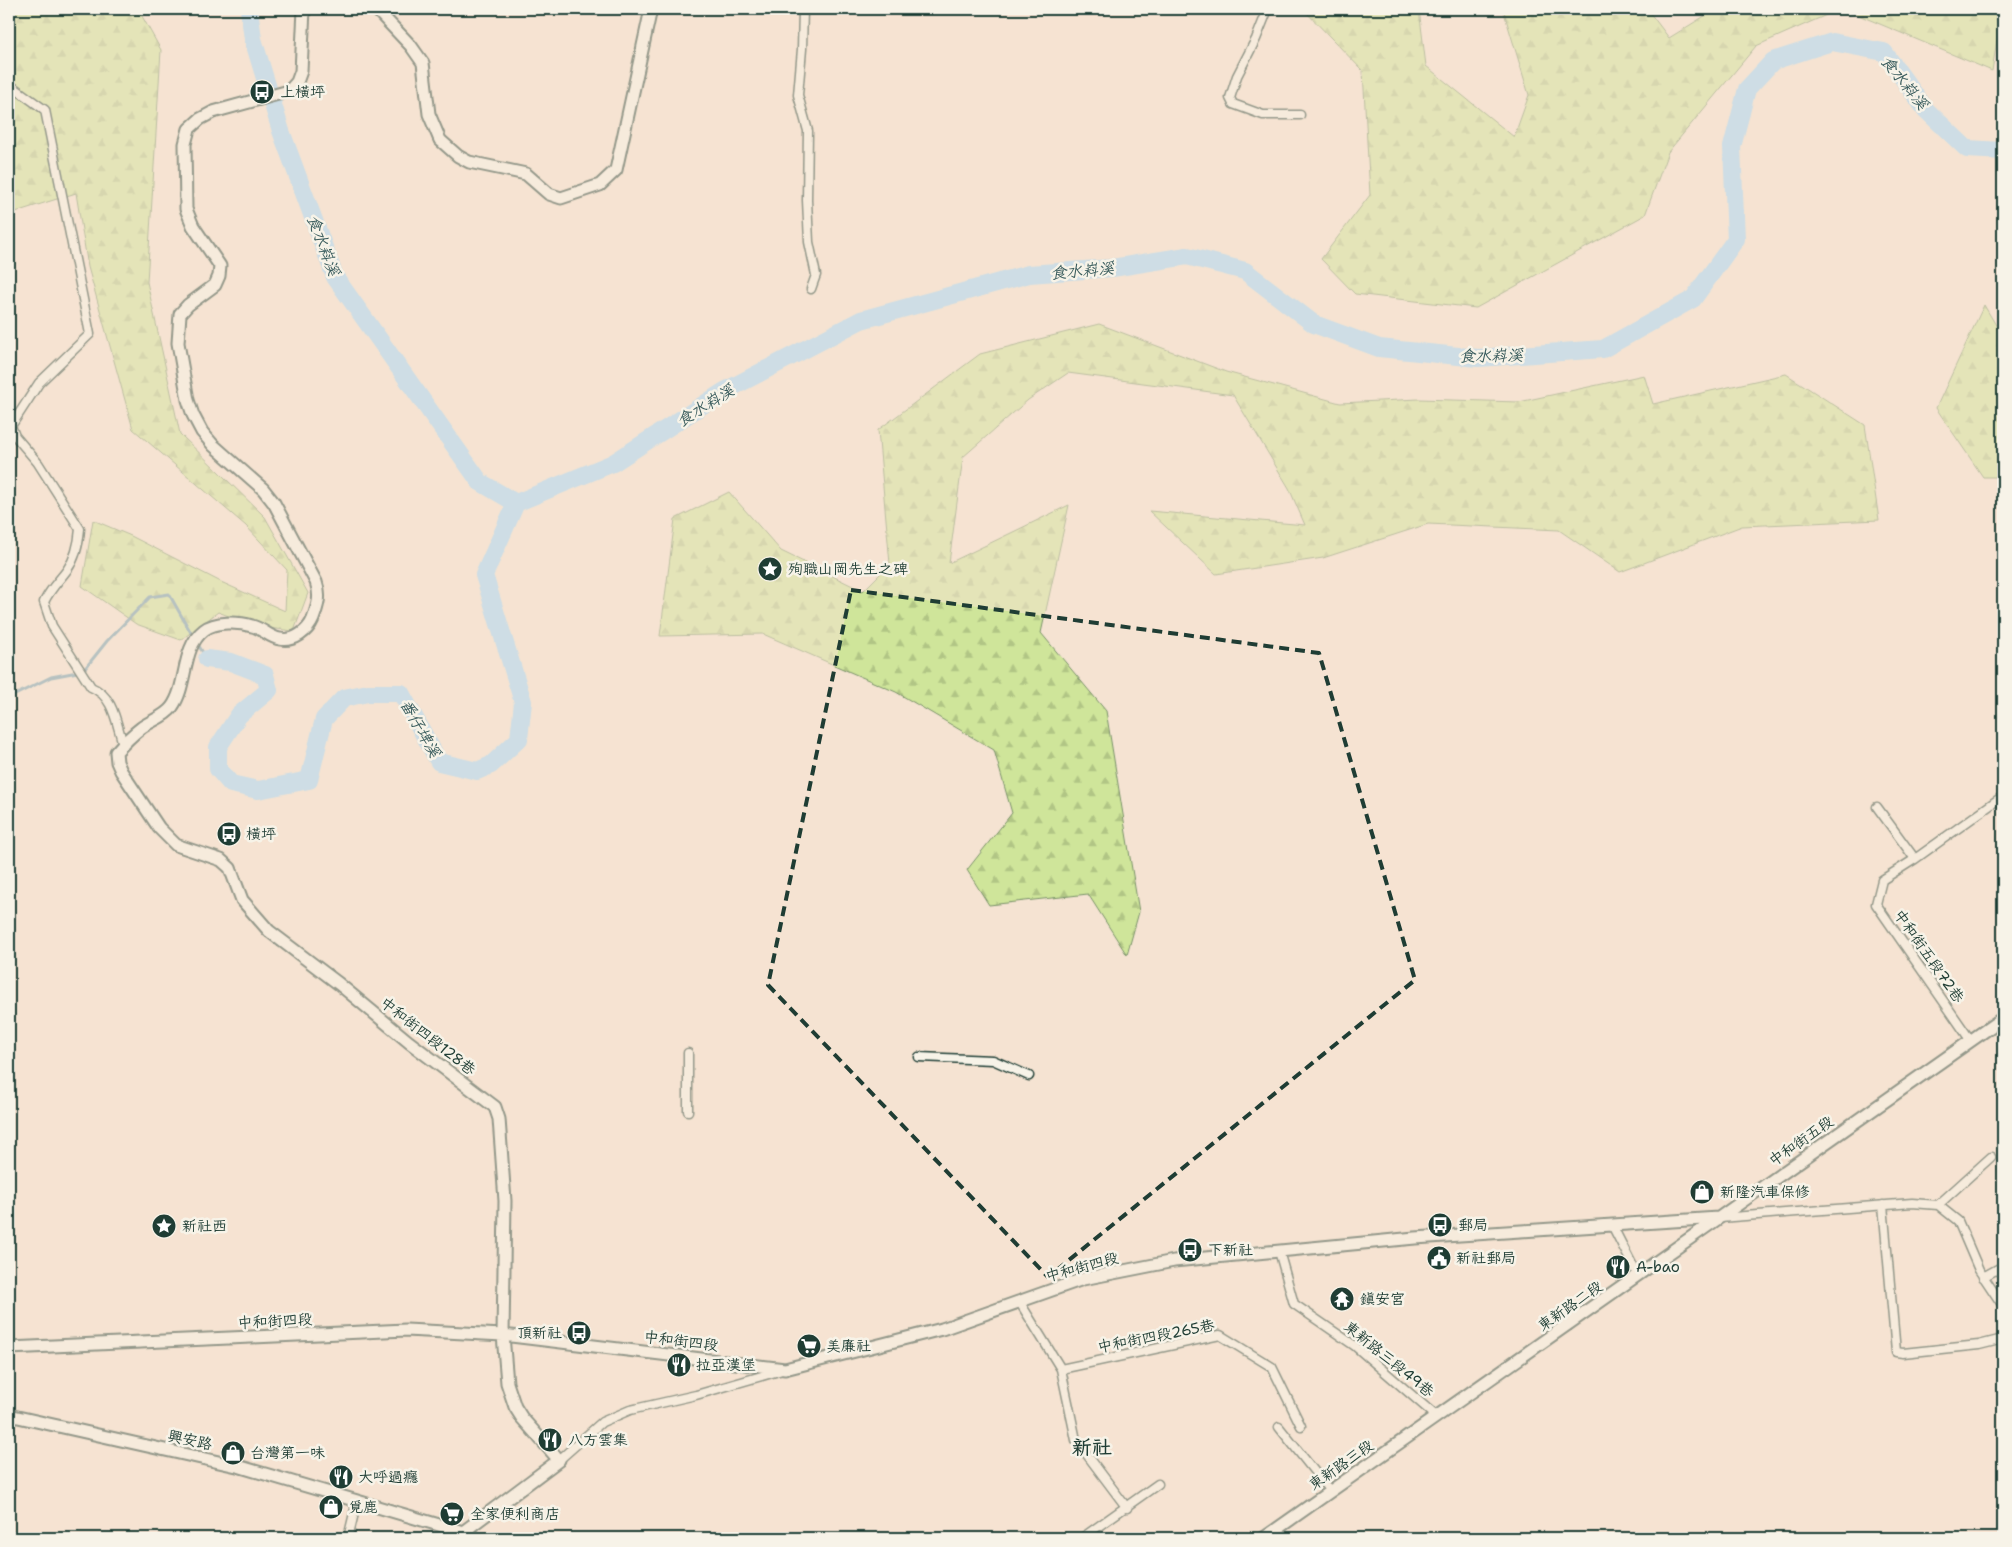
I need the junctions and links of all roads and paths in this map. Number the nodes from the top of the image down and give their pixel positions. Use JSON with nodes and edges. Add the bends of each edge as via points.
{"nodes":[{"id":1,"x":304,"y":9,"type":"edge"},
{"id":2,"x":376,"y":9,"type":"edge"},
{"id":3,"x":651,"y":9,"type":"edge"},
{"id":4,"x":802,"y":9,"type":"edge"},
{"id":5,"x":1268,"y":9,"type":"edge"},
{"id":6,"x":9,"y":84,"type":"edge"},
{"id":7,"x":1300,"y":115,"type":"dead end"},
{"id":8,"x":811,"y":289,"type":"dead end"},
{"id":9,"x":122,"y":744,"type":"junction"},
{"id":10,"x":2003,"y":796,"type":"edge"},
{"id":11,"x":1877,"y":806,"type":"dead end"},
{"id":12,"x":1914,"y":859,"type":"junction"},
{"id":13,"x":2003,"y":1018,"type":"edge"},
{"id":14,"x":1971,"y":1041,"type":"junction"},
{"id":15,"x":688,"y":1053,"type":"dead end"},
{"id":16,"x":919,"y":1057,"type":"dead end"},
{"id":17,"x":1029,"y":1076,"type":"dead end"},
{"id":18,"x":688,"y":1112,"type":"dead end"},
{"id":19,"x":1991,"y":1157,"type":"dead end"},
{"id":20,"x":1883,"y":1205,"type":"junction"},
{"id":21,"x":1938,"y":1205,"type":"junction"},
{"id":22,"x":1718,"y":1218,"type":"junction"},
{"id":23,"x":1612,"y":1225,"type":"junction"},
{"id":24,"x":1279,"y":1251,"type":"junction"},
{"id":25,"x":2003,"y":1266,"type":"edge"},
{"id":26,"x":1638,"y":1276,"type":"junction"},
{"id":27,"x":1983,"y":1277,"type":"junction"},
{"id":28,"x":1018,"y":1302,"type":"junction"},
{"id":29,"x":2003,"y":1306,"type":"edge"},
{"id":30,"x":503,"y":1335,"type":"junction"},
{"id":31,"x":2003,"y":1339,"type":"edge"},
{"id":32,"x":9,"y":1348,"type":"edge"},
{"id":33,"x":785,"y":1369,"type":"junction"},
{"id":34,"x":1061,"y":1369,"type":"junction"},
{"id":35,"x":9,"y":1415,"type":"edge"},
{"id":36,"x":1436,"y":1416,"type":"junction"},
{"id":37,"x":1301,"y":1426,"type":"dead end"},
{"id":38,"x":1279,"y":1427,"type":"dead end"},
{"id":39,"x":559,"y":1460,"type":"junction"},
{"id":40,"x":1158,"y":1484,"type":"dead end"},
{"id":41,"x":1330,"y":1491,"type":"junction"},
{"id":42,"x":357,"y":1501,"type":"junction"},
{"id":43,"x":1126,"y":1508,"type":"junction"},
{"id":44,"x":459,"y":1535,"type":"edge"},
{"id":45,"x":348,"y":1538,"type":"edge"},
{"id":46,"x":476,"y":1538,"type":"edge"},
{"id":47,"x":1082,"y":1538,"type":"edge"},
{"id":48,"x":1264,"y":1538,"type":"edge"}],
"edges":[{"from":1,"to":9,"type":"street","via":[[301,71],[289,91],[213,112],[188,129],[185,144],[186,209],[220,271],[215,285],[180,314],[178,343],[193,415],[213,445],[274,502],[316,582],[320,594],[317,608],[311,623],[294,638],[280,640],[253,626],[229,623],[205,629],[192,646],[180,695],[171,709]]},
{"from":2,"to":3,"type":"street","via":[[423,63],[429,114],[440,140],[469,162],[526,174],[548,194],[561,198],[600,185],[616,170]]},
{"from":4,"to":8,"type":"street","via":[[798,95],[808,131],[809,242],[816,275]]},
{"from":5,"to":7,"type":"street","via":[[1230,98],[1233,104],[1263,115]]},
{"from":6,"to":9,"type":"street","via":[[45,110],[90,334],[39,383],[11,426],[80,529],[68,569],[51,588],[44,602],[52,626],[91,687],[109,700]]},
{"from":9,"to":30,"type":"street","name":"中和街四段128巷","via":[[116,752],[121,771],[159,828],[176,845],[221,860],[230,868],[242,900],[268,932],[496,1107],[505,1201]]},
{"from":10,"to":12,"type":"street","name":"中和街五段72巷"},
{"from":11,"to":12,"type":"street"},
{"from":12,"to":14,"type":"street","name":"中和街五段72巷","via":[[1882,880],[1876,904]]},
{"from":13,"to":14,"type":"street","name":"中和街五段"},
{"from":14,"to":22,"type":"street","name":"中和街五段"},
{"from":15,"to":18,"type":"street"},
{"from":16,"to":17,"type":"street","via":[[993,1060]]},
{"from":19,"to":21,"type":"street"},
{"from":20,"to":21,"type":"street"},
{"from":20,"to":22,"type":"street"},
{"from":20,"to":31,"type":"street","via":[[1896,1352],[1980,1345]]},
{"from":21,"to":27,"type":"street","via":[[1958,1221]]},
{"from":22,"to":23,"type":"street"},
{"from":22,"to":26,"type":"street","name":"東新路二段"},
{"from":23,"to":24,"type":"street","name":"中和街四段"},
{"from":23,"to":26,"type":"street"},
{"from":24,"to":28,"type":"street","name":"中和街四段","via":[[1174,1261],[1082,1280]]},
{"from":24,"to":36,"type":"street","name":"東新路三段49巷","via":[[1294,1304],[1355,1346]]},
{"from":25,"to":27,"type":"street"},
{"from":26,"to":36,"type":"street","name":"東新路二段"},
{"from":27,"to":29,"type":"street"},
{"from":28,"to":33,"type":"street","name":"中和街四段","via":[[942,1329]]},
{"from":28,"to":34,"type":"street"},
{"from":30,"to":32,"type":"street","name":"中和街四段","via":[[406,1330]]},
{"from":30,"to":33,"type":"street","name":"中和街四段"},
{"from":30,"to":39,"type":"street","name":"中和街四段128巷","via":[[507,1383],[515,1407]]},
{"from":33,"to":39,"type":"street","via":[[630,1410],[602,1422]]},
{"from":34,"to":37,"type":"street","name":"中和街四段265巷","via":[[1220,1335],[1272,1367]]},
{"from":34,"to":43,"type":"street","via":[[1076,1440]]},
{"from":35,"to":42,"type":"street","name":"興安路","via":[[241,1467]]},
{"from":36,"to":41,"type":"street","name":"東新路三段"},
{"from":38,"to":41,"type":"street"},
{"from":39,"to":44,"type":"street"},
{"from":40,"to":43,"type":"street"},
{"from":41,"to":48,"type":"street","name":"東新路三段"},
{"from":42,"to":44,"type":"street","name":"興安路"},
{"from":42,"to":45,"type":"street"},
{"from":43,"to":47,"type":"street"},
{"from":44,"to":46,"type":"street","name":"興安路"}]}
